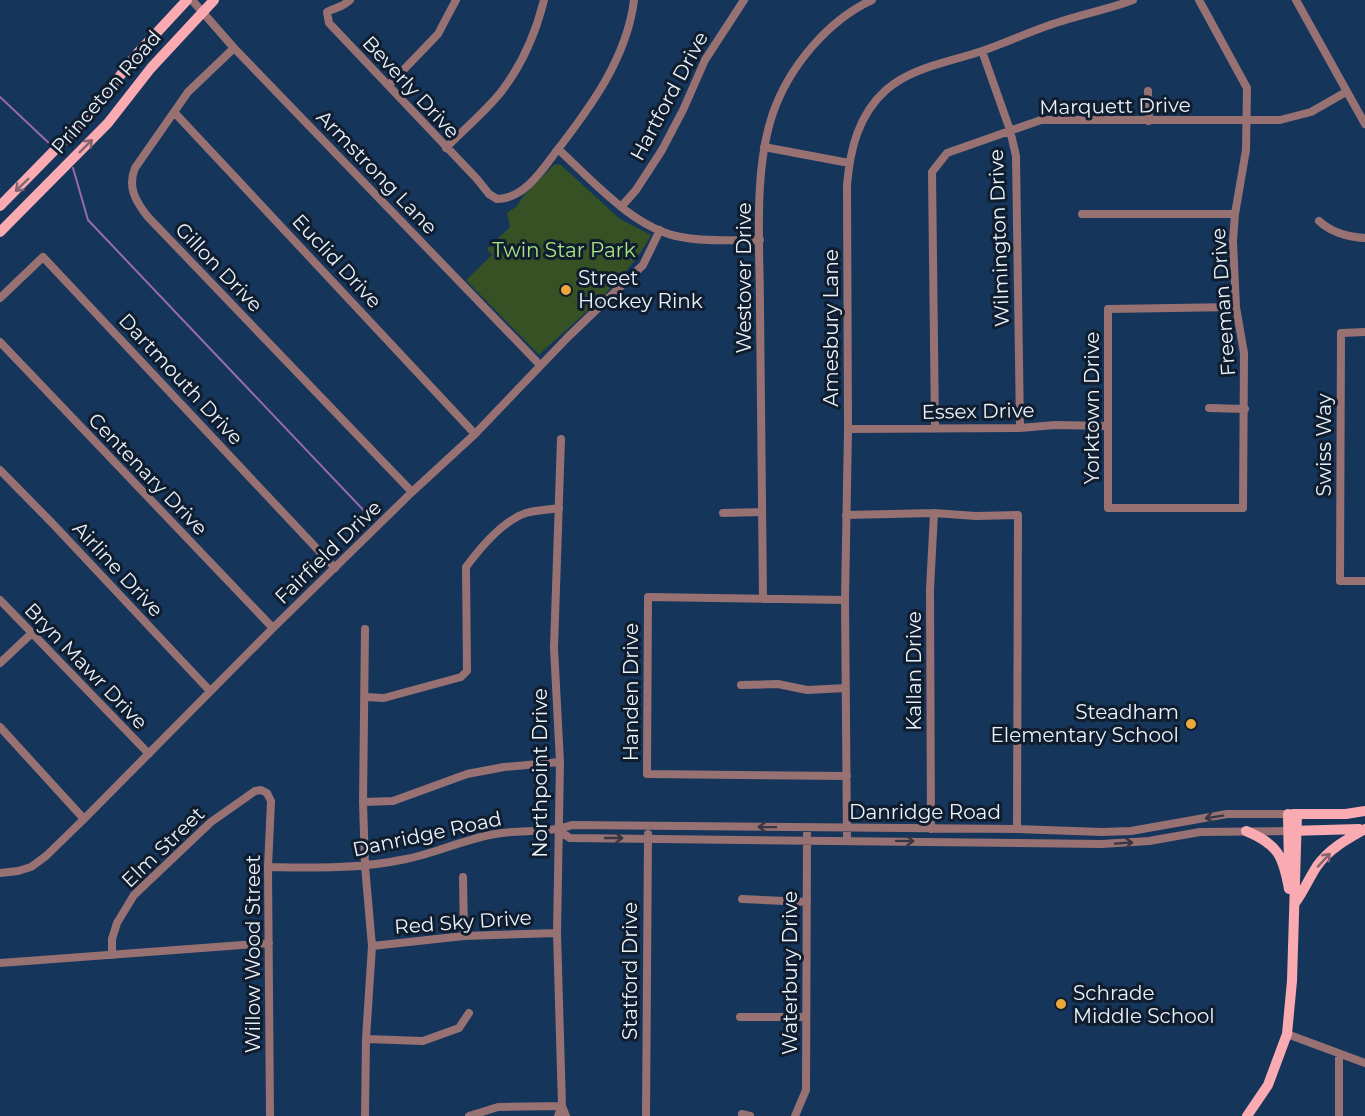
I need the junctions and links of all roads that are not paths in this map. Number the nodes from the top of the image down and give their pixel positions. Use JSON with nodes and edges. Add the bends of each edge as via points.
{"nodes":[{"id":1,"x":187,"y":0,"type":"edge"},
{"id":2,"x":192,"y":0,"type":"edge"},
{"id":3,"x":214,"y":0,"type":"edge"},
{"id":4,"x":350,"y":0,"type":"edge"},
{"id":5,"x":456,"y":0,"type":"edge"},
{"id":6,"x":544,"y":0,"type":"edge"},
{"id":7,"x":634,"y":0,"type":"edge"},
{"id":8,"x":744,"y":0,"type":"edge"},
{"id":9,"x":872,"y":0,"type":"edge"},
{"id":10,"x":1133,"y":0,"type":"edge"},
{"id":11,"x":1199,"y":0,"type":"edge"},
{"id":12,"x":1296,"y":0,"type":"edge"},
{"id":13,"x":202,"y":12,"type":"junction"},
{"id":14,"x":234,"y":48,"type":"junction"},
{"id":15,"x":982,"y":51,"type":"junction"},
{"id":16,"x":136,"y":55,"type":"junction"},
{"id":17,"x":151,"y":68,"type":"junction"},
{"id":18,"x":389,"y":85,"type":"junction"},
{"id":19,"x":1148,"y":91,"type":"dead end"},
{"id":20,"x":1346,"y":92,"type":"junction"},
{"id":21,"x":174,"y":112,"type":"junction"},
{"id":22,"x":1149,"y":121,"type":"junction"},
{"id":23,"x":1247,"y":121,"type":"junction"},
{"id":24,"x":1365,"y":124,"type":"edge"},
{"id":25,"x":1010,"y":130,"type":"junction"},
{"id":26,"x":764,"y":147,"type":"junction"},
{"id":27,"x":446,"y":148,"type":"junction"},
{"id":28,"x":558,"y":149,"type":"junction"},
{"id":29,"x":849,"y":163,"type":"junction"},
{"id":30,"x":39,"y":168,"type":"junction"},
{"id":31,"x":51,"y":180,"type":"junction"},
{"id":32,"x":0,"y":206,"type":"edge"},
{"id":33,"x":621,"y":207,"type":"junction"},
{"id":34,"x":1082,"y":214,"type":"dead end"},
{"id":35,"x":1234,"y":214,"type":"junction"},
{"id":36,"x":1318,"y":221,"type":"dead end"},
{"id":37,"x":660,"y":230,"type":"junction"},
{"id":38,"x":0,"y":232,"type":"edge"},
{"id":39,"x":1365,"y":238,"type":"edge"},
{"id":40,"x":760,"y":240,"type":"junction"},
{"id":41,"x":0,"y":298,"type":"edge"},
{"id":42,"x":1236,"y":307,"type":"junction"},
{"id":43,"x":1365,"y":332,"type":"edge"},
{"id":44,"x":0,"y":342,"type":"edge"},
{"id":45,"x":540,"y":365,"type":"junction"},
{"id":46,"x":1209,"y":408,"type":"dead end"},
{"id":47,"x":1245,"y":409,"type":"junction"},
{"id":48,"x":1108,"y":426,"type":"junction"},
{"id":49,"x":1020,"y":428,"type":"junction"},
{"id":50,"x":848,"y":429,"type":"junction"},
{"id":51,"x":935,"y":429,"type":"junction"},
{"id":52,"x":475,"y":434,"type":"junction"},
{"id":53,"x":561,"y":439,"type":"dead end"},
{"id":54,"x":0,"y":470,"type":"edge"},
{"id":55,"x":412,"y":492,"type":"junction"},
{"id":56,"x":559,"y":508,"type":"junction"},
{"id":57,"x":1108,"y":508,"type":"joint"},
{"id":58,"x":762,"y":512,"type":"junction"},
{"id":59,"x":723,"y":513,"type":"dead end"},
{"id":60,"x":934,"y":513,"type":"junction"},
{"id":61,"x":846,"y":515,"type":"junction"},
{"id":62,"x":335,"y":568,"type":"junction"},
{"id":63,"x":1365,"y":581,"type":"edge"},
{"id":64,"x":763,"y":599,"type":"junction"},
{"id":65,"x":0,"y":600,"type":"edge"},
{"id":66,"x":845,"y":600,"type":"junction"},
{"id":67,"x":273,"y":628,"type":"junction"},
{"id":68,"x":365,"y":629,"type":"dead end"},
{"id":69,"x":32,"y":633,"type":"junction"},
{"id":70,"x":0,"y":663,"type":"edge"},
{"id":71,"x":741,"y":685,"type":"dead end"},
{"id":72,"x":846,"y":688,"type":"junction"},
{"id":73,"x":210,"y":691,"type":"junction"},
{"id":74,"x":365,"y":697,"type":"junction"},
{"id":75,"x":0,"y":727,"type":"edge"},
{"id":76,"x":149,"y":754,"type":"junction"},
{"id":77,"x":560,"y":762,"type":"junction"},
{"id":78,"x":847,"y":776,"type":"junction"},
{"id":79,"x":267,"y":792,"type":"joint"},
{"id":80,"x":363,"y":802,"type":"junction"},
{"id":81,"x":1365,"y":811,"type":"edge"},
{"id":82,"x":1236,"y":814,"type":"junction"},
{"id":83,"x":1250,"y":814,"type":"junction"},
{"id":84,"x":1293,"y":814,"type":"junction"},
{"id":85,"x":84,"y":819,"type":"junction"},
{"id":86,"x":648,"y":826,"type":"junction"},
{"id":87,"x":807,"y":828,"type":"junction"},
{"id":88,"x":847,"y":828,"type":"junction"},
{"id":89,"x":931,"y":829,"type":"junction"},
{"id":90,"x":1017,"y":829,"type":"junction"},
{"id":91,"x":1365,"y":829,"type":"edge"},
{"id":92,"x":557,"y":830,"type":"junction"},
{"id":93,"x":1246,"y":831,"type":"junction"},
{"id":94,"x":1264,"y":831,"type":"junction"},
{"id":95,"x":1293,"y":831,"type":"junction"},
{"id":96,"x":1200,"y":832,"type":"junction"},
{"id":97,"x":648,"y":838,"type":"junction"},
{"id":98,"x":807,"y":839,"type":"junction"},
{"id":99,"x":847,"y":840,"type":"junction"},
{"id":100,"x":365,"y":866,"type":"junction"},
{"id":101,"x":268,"y":867,"type":"junction"},
{"id":102,"x":0,"y":873,"type":"edge"},
{"id":103,"x":464,"y":877,"type":"dead end"},
{"id":104,"x":1289,"y":889,"type":"junction"},
{"id":105,"x":742,"y":899,"type":"dead end"},
{"id":106,"x":807,"y":902,"type":"junction"},
{"id":107,"x":1295,"y":903,"type":"junction"},
{"id":108,"x":1292,"y":923,"type":"junction"},
{"id":109,"x":557,"y":933,"type":"junction"},
{"id":110,"x":464,"y":936,"type":"junction"},
{"id":111,"x":269,"y":943,"type":"junction"},
{"id":112,"x":372,"y":946,"type":"junction"},
{"id":113,"x":112,"y":955,"type":"junction"},
{"id":114,"x":0,"y":963,"type":"edge"},
{"id":115,"x":469,"y":1013,"type":"dead end"},
{"id":116,"x":740,"y":1017,"type":"dead end"},
{"id":117,"x":806,"y":1017,"type":"junction"},
{"id":118,"x":1287,"y":1034,"type":"junction"},
{"id":119,"x":366,"y":1039,"type":"junction"},
{"id":120,"x":1339,"y":1054,"type":"junction"},
{"id":121,"x":1365,"y":1063,"type":"edge"},
{"id":122,"x":562,"y":1106,"type":"junction"},
{"id":123,"x":797,"y":1115,"type":"edge"},
{"id":124,"x":270,"y":1116,"type":"edge"},
{"id":125,"x":365,"y":1116,"type":"edge"},
{"id":126,"x":469,"y":1116,"type":"edge"},
{"id":127,"x":558,"y":1116,"type":"edge"},
{"id":128,"x":566,"y":1116,"type":"edge"},
{"id":129,"x":646,"y":1116,"type":"edge"},
{"id":130,"x":1247,"y":1116,"type":"edge"},
{"id":131,"x":1339,"y":1116,"type":"edge"}],
"edges":[{"from":1,"to":16,"type":"main road","name":"Princeton Road"},
{"from":2,"to":13,"type":"street","name":"Armstrong Lane"},
{"from":3,"to":13,"type":"main road","name":"Princeton Road"},
{"from":4,"to":18,"type":"street","name":"Beverly Drive","via":[[327,12],[329,23]]},
{"from":5,"to":18,"type":"street","via":[[438,34]]},
{"from":6,"to":27,"type":"street","via":[[535,30],[512,75],[500,93]]},
{"from":7,"to":28,"type":"street","via":[[631,18],[607,76]]},
{"from":8,"to":33,"type":"street","name":"Hartford Drive","via":[[705,60],[662,150]]},
{"from":9,"to":26,"type":"street","name":"Westover Drive","via":[[856,7],[821,38],[790,76],[773,113]]},
{"from":10,"to":15,"type":"street","name":"Amesbury Lane"},
{"from":11,"to":23,"type":"street","name":"Freeman Drive","via":[[1247,88]]},
{"from":12,"to":20,"type":"street"},
{"from":13,"to":14,"type":"street","name":"Armstrong Lane"},
{"from":13,"to":17,"type":"main road","name":"Princeton Road"},
{"from":14,"to":21,"type":"street","name":"Gillon Drive","via":[[188,92]]},
{"from":14,"to":45,"type":"street","name":"Armstrong Lane"},
{"from":15,"to":25,"type":"street","name":"Wilmington Drive"},
{"from":15,"to":29,"type":"street","name":"Amesbury Lane","via":[[912,73],[885,90],[855,135]]},
{"from":16,"to":17,"type":"main road"},
{"from":16,"to":30,"type":"main road","name":"Princeton Road","via":[[93,111]]},
{"from":31,"to":17,"type":"main road","name":"Princeton Road","one_way":true,"via":[[108,123]]},
{"from":18,"to":27,"type":"street","name":"Beverly Drive"},
{"from":19,"to":22,"type":"street"},
{"from":20,"to":23,"type":"street","name":"Marquett Drive","via":[[1311,112],[1280,120]]},
{"from":20,"to":24,"type":"street"},
{"from":21,"to":52,"type":"street","name":"Euclid Drive"},
{"from":21,"to":55,"type":"street","name":"Gillon Drive","via":[[132,175],[131,186],[139,205]]},
{"from":22,"to":23,"type":"street","name":"Marquett Drive"},
{"from":22,"to":25,"type":"street","name":"Marquett Drive","via":[[1041,120]]},
{"from":23,"to":35,"type":"street","name":"Freeman Drive","via":[[1246,150]]},
{"from":25,"to":49,"type":"street","name":"Wilmington Drive","via":[[1017,173]]},
{"from":25,"to":51,"type":"street","name":"Marquett Drive","via":[[947,153],[932,172]]},
{"from":26,"to":29,"type":"street"},
{"from":26,"to":40,"type":"street","name":"Westover Drive"},
{"from":27,"to":28,"type":"street","name":"Beverly Drive","via":[[497,200],[520,192]]},
{"from":28,"to":33,"type":"street"},
{"from":29,"to":50,"type":"street","name":"Amesbury Lane"},
{"from":30,"to":31,"type":"main road"},
{"from":30,"to":32,"type":"main road","name":"Princeton Road","one_way":true},
{"from":31,"to":38,"type":"main road","name":"Princeton Road"},
{"from":33,"to":37,"type":"street"},
{"from":34,"to":35,"type":"street"},
{"from":35,"to":42,"type":"street","name":"Freeman Drive"},
{"from":36,"to":39,"type":"street","via":[[1340,234]]},
{"from":37,"to":40,"type":"street","via":[[702,240]]},
{"from":37,"to":45,"type":"street","name":"Fairfield Drive","via":[[643,265]]},
{"from":40,"to":58,"type":"street","name":"Westover Drive"},
{"from":41,"to":62,"type":"street","name":"Dartmouth Drive","via":[[43,257]]},
{"from":42,"to":47,"type":"street","name":"Freeman Drive","via":[[1244,353]]},
{"from":42,"to":48,"type":"street","name":"Yorktown Drive","via":[[1108,309]]},
{"from":43,"to":63,"type":"street","name":"Swiss Way","via":[[1341,333],[1340,581]]},
{"from":44,"to":67,"type":"street","name":"Centenary Drive"},
{"from":45,"to":52,"type":"street","name":"Fairfield Drive"},
{"from":46,"to":47,"type":"street"},
{"from":47,"to":57,"type":"street","name":"Freeman Drive","via":[[1243,508]]},
{"from":48,"to":49,"type":"street","name":"Essex Drive"},
{"from":48,"to":57,"type":"street","name":"Yorktown Drive"},
{"from":49,"to":51,"type":"street","name":"Essex Drive"},
{"from":50,"to":51,"type":"street","name":"Essex Drive"},
{"from":50,"to":61,"type":"street","name":"Amesbury Lane"},
{"from":52,"to":55,"type":"street","name":"Fairfield Drive"},
{"from":53,"to":56,"type":"street","name":"Northpoint Drive"},
{"from":54,"to":73,"type":"street","name":"Airline Drive"},
{"from":55,"to":62,"type":"street","name":"Fairfield Drive"},
{"from":56,"to":74,"type":"street","via":[[525,513],[506,523],[466,567],[467,671],[461,677],[384,698]]},
{"from":56,"to":77,"type":"street","name":"Northpoint Drive","via":[[554,648]]},
{"from":58,"to":59,"type":"street"},
{"from":58,"to":64,"type":"street","name":"Westover Drive"},
{"from":60,"to":61,"type":"street"},
{"from":60,"to":89,"type":"street","name":"Kallan Drive","via":[[930,589]]},
{"from":60,"to":90,"type":"street","via":[[1018,515]]},
{"from":61,"to":66,"type":"street","name":"Amesbury Lane"},
{"from":62,"to":67,"type":"street","name":"Fairfield Drive"},
{"from":64,"to":66,"type":"street"},
{"from":64,"to":78,"type":"street","name":"Handen Drive","via":[[648,597],[647,774]]},
{"from":65,"to":69,"type":"street","name":"Bryn Mawr Drive"},
{"from":66,"to":72,"type":"street","name":"Amesbury Lane"},
{"from":67,"to":73,"type":"street","name":"Fairfield Drive"},
{"from":68,"to":74,"type":"street"},
{"from":69,"to":70,"type":"street"},
{"from":69,"to":76,"type":"street","name":"Bryn Mawr Drive"},
{"from":71,"to":72,"type":"street","via":[[778,684],[807,690]]},
{"from":72,"to":78,"type":"street","name":"Amesbury Lane"},
{"from":73,"to":76,"type":"street","name":"Fairfield Drive"},
{"from":74,"to":80,"type":"street"},
{"from":75,"to":85,"type":"street"},
{"from":76,"to":85,"type":"street","name":"Fairfield Drive"},
{"from":77,"to":80,"type":"street","via":[[466,774],[393,801]]},
{"from":77,"to":92,"type":"street","name":"Northpoint Drive"},
{"from":78,"to":88,"type":"street","name":"Amesbury Lane"},
{"from":79,"to":101,"type":"street","name":"Willow Wood Street","via":[[271,801]]},
{"from":79,"to":113,"type":"street","name":"Elm Street","via":[[255,791],[211,822],[134,895],[117,923]]},
{"from":80,"to":100,"type":"street"},
{"from":81,"to":84,"type":"main road"},
{"from":82,"to":83,"type":"street","name":"Danridge Road"},
{"from":82,"to":90,"type":"street","name":"Danridge Road","one_way":true,"via":[[1131,831]]},
{"from":82,"to":96,"type":"street","via":[[1226,826]]},
{"from":83,"to":84,"type":"street","name":"Danridge Road"},
{"from":83,"to":94,"type":"street"},
{"from":84,"to":95,"type":"main road"},
{"from":85,"to":102,"type":"street","name":"Fairfield Drive","via":[[30,867]]},
{"from":87,"to":86,"type":"street","name":"Danridge Road","one_way":true},
{"from":86,"to":92,"type":"street","name":"Danridge Road","via":[[572,825]]},
{"from":86,"to":97,"type":"street","name":"Statford Drive"},
{"from":87,"to":88,"type":"street","name":"Danridge Road"},
{"from":87,"to":98,"type":"street","name":"Waterbury Drive"},
{"from":88,"to":89,"type":"street","name":"Danridge Road"},
{"from":88,"to":99,"type":"street","name":"Amesbury Lane"},
{"from":89,"to":90,"type":"street","name":"Danridge Road"},
{"from":91,"to":95,"type":"main road"},
{"from":107,"to":91,"type":"main road","one_way":true,"via":[[1327,855]]},
{"from":92,"to":97,"type":"street","name":"Danridge Road","one_way":true,"via":[[570,838]]},
{"from":92,"to":100,"type":"street","name":"Danridge Road","via":[[495,834],[407,859]]},
{"from":92,"to":109,"type":"street","name":"Northpoint Drive"},
{"from":93,"to":94,"type":"street","name":"Danridge Road"},
{"from":93,"to":96,"type":"street","name":"Danridge Road"},
{"from":93,"to":104,"type":"main road","via":[[1263,837],[1277,850]]},
{"from":94,"to":95,"type":"street","name":"Danridge Road"},
{"from":95,"to":104,"type":"main road"},
{"from":95,"to":107,"type":"main road"},
{"from":99,"to":96,"type":"street","name":"Danridge Road","one_way":true,"via":[[1118,844]]},
{"from":97,"to":98,"type":"street","name":"Danridge Road"},
{"from":97,"to":129,"type":"street","name":"Statford Drive"},
{"from":98,"to":99,"type":"street","name":"Danridge Road"},
{"from":98,"to":106,"type":"street","name":"Waterbury Drive"},
{"from":100,"to":101,"type":"street","name":"Danridge Road"},
{"from":100,"to":112,"type":"street"},
{"from":101,"to":111,"type":"street","name":"Willow Wood Street"},
{"from":103,"to":110,"type":"street"},
{"from":104,"to":108,"type":"main road"},
{"from":105,"to":106,"type":"street"},
{"from":106,"to":117,"type":"street","name":"Waterbury Drive"},
{"from":107,"to":108,"type":"main road"},
{"from":108,"to":118,"type":"main road"},
{"from":109,"to":110,"type":"street","name":"Red Sky Drive"},
{"from":109,"to":122,"type":"street","name":"Northpoint Drive"},
{"from":110,"to":112,"type":"street","name":"Red Sky Drive"},
{"from":111,"to":113,"type":"street"},
{"from":111,"to":124,"type":"street","name":"Willow Wood Street"},
{"from":112,"to":119,"type":"street"},
{"from":113,"to":114,"type":"street"},
{"from":115,"to":119,"type":"street","via":[[459,1028],[423,1041]]},
{"from":116,"to":117,"type":"street"},
{"from":117,"to":123,"type":"street","name":"Waterbury Drive","via":[[806,1090]]},
{"from":118,"to":120,"type":"street"},
{"from":118,"to":130,"type":"main road","via":[[1268,1085]]},
{"from":119,"to":125,"type":"street"},
{"from":120,"to":121,"type":"street"},
{"from":120,"to":131,"type":"street"},
{"from":122,"to":126,"type":"street","via":[[498,1107]]},
{"from":122,"to":127,"type":"street","name":"Northpoint Drive"},
{"from":122,"to":128,"type":"street","name":"Northpoint Drive"}]}
